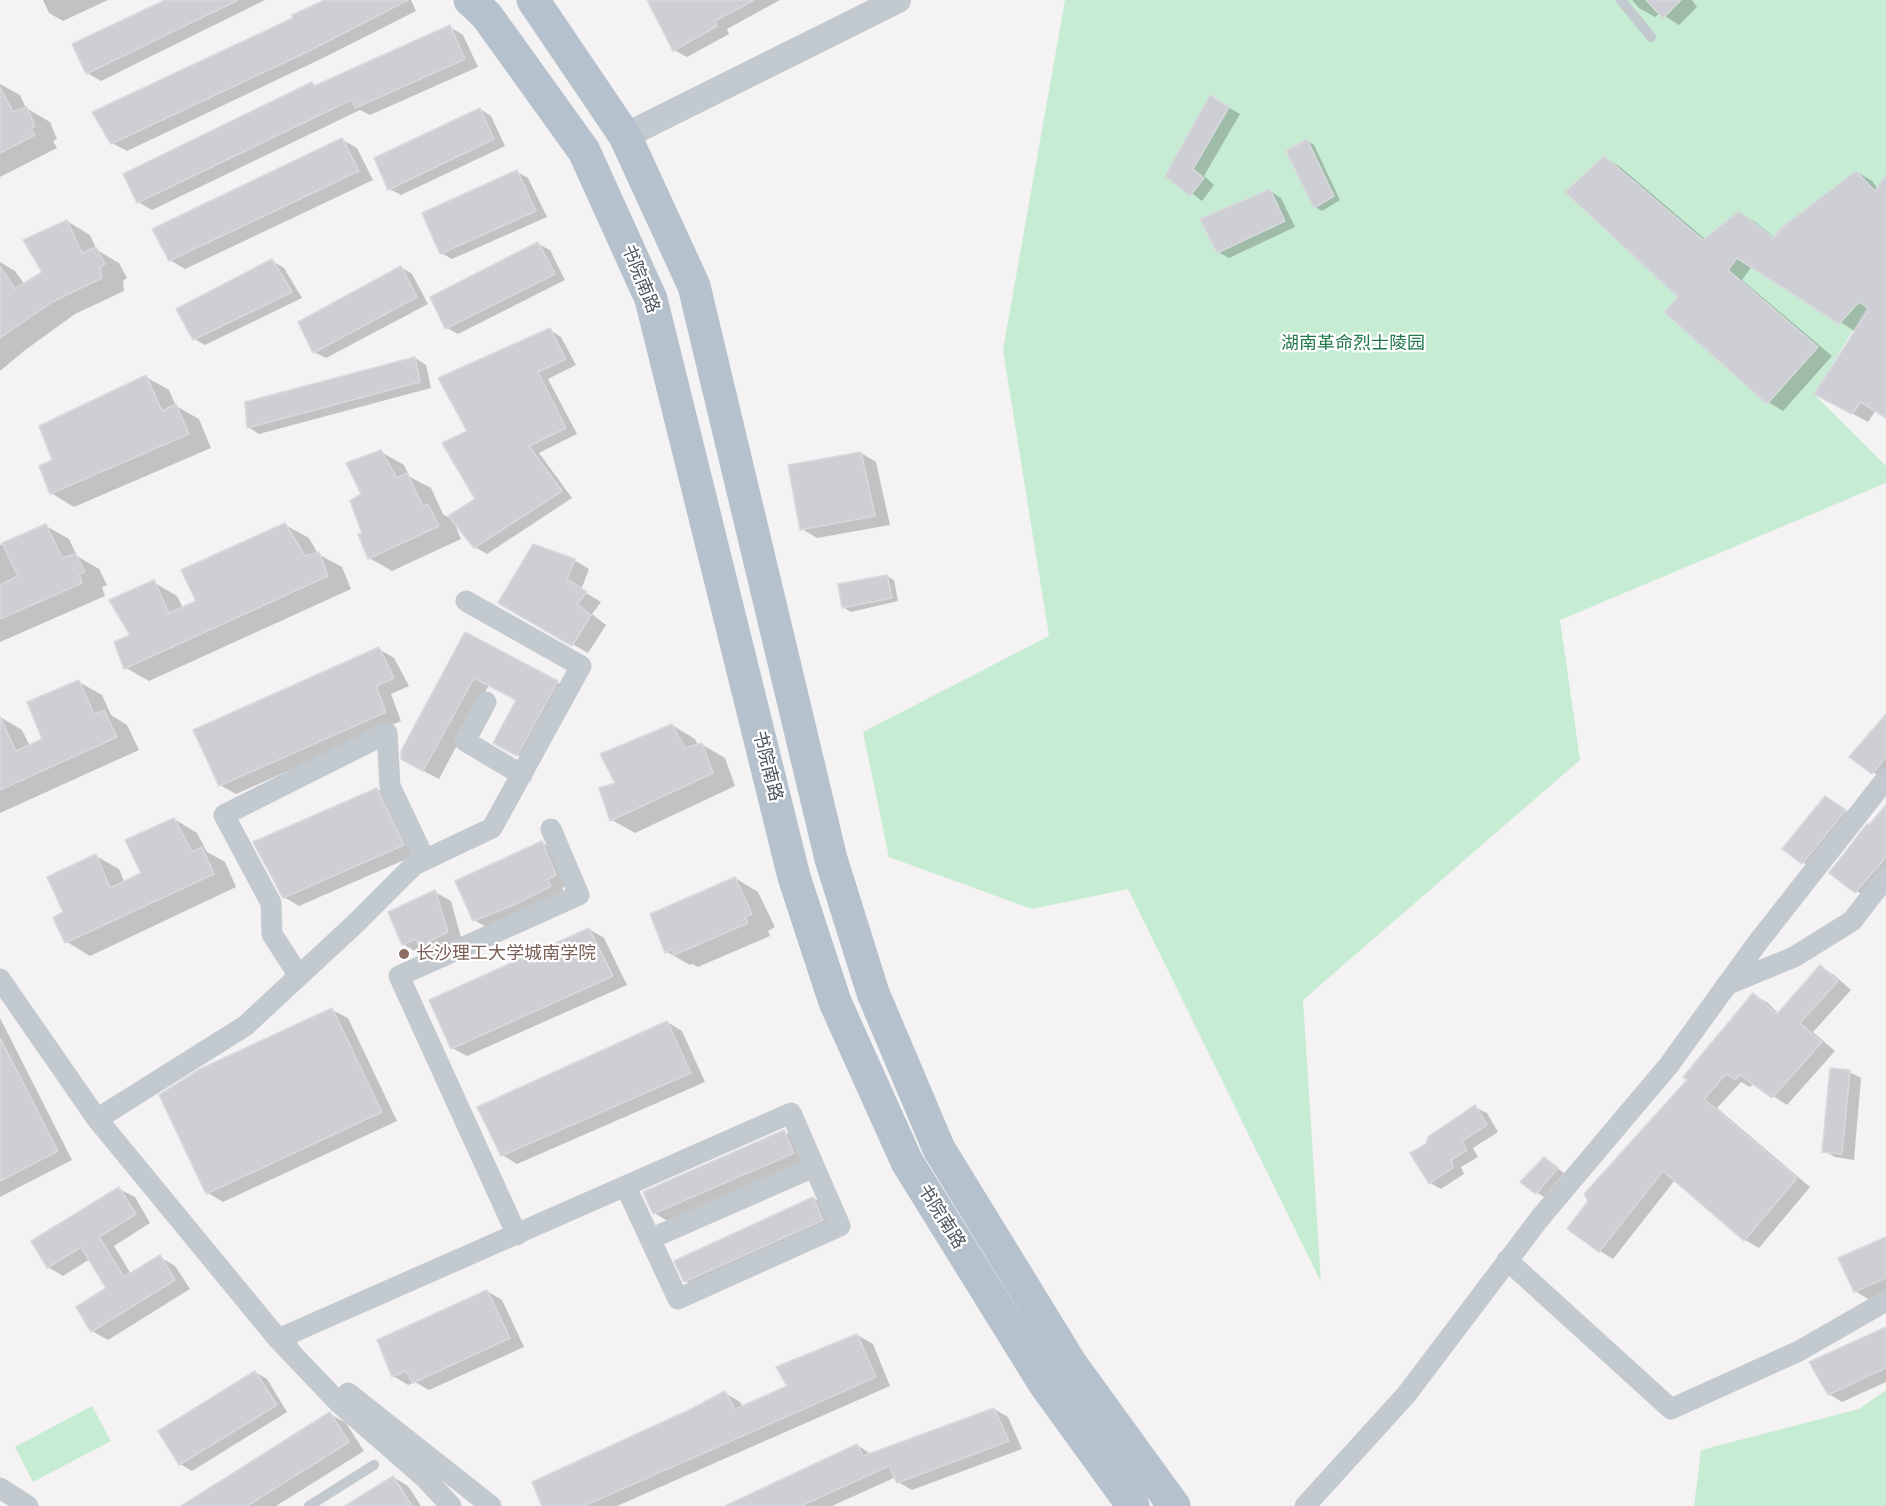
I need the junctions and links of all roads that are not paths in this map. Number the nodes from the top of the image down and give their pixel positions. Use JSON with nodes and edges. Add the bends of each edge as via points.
{"nodes":[{"id":1,"x":470,"y":0,"type":"edge"},
{"id":2,"x":534,"y":0,"type":"edge"},
{"id":3,"x":898,"y":0,"type":"edge"},
{"id":4,"x":1621,"y":0,"type":"edge"},
{"id":5,"x":1651,"y":37,"type":"dead end"},
{"id":6,"x":625,"y":136,"type":"junction"},
{"id":7,"x":466,"y":601,"type":"dead end"},
{"id":8,"x":486,"y":702,"type":"dead end"},
{"id":9,"x":522,"y":775,"type":"junction"},
{"id":10,"x":1886,"y":778,"type":"edge"},
{"id":11,"x":551,"y":829,"type":"dead end"},
{"id":12,"x":425,"y":860,"type":"junction"},
{"id":13,"x":1886,"y":878,"type":"edge"},
{"id":14,"x":299,"y":976,"type":"junction"},
{"id":15,"x":0,"y":979,"type":"edge"},
{"id":16,"x":1726,"y":985,"type":"junction"},
{"id":17,"x":97,"y":1119,"type":"junction"},
{"id":18,"x":814,"y":1167,"type":"junction"},
{"id":19,"x":626,"y":1186,"type":"junction"},
{"id":20,"x":517,"y":1234,"type":"junction"},
{"id":21,"x":650,"y":1239,"type":"junction"},
{"id":22,"x":1508,"y":1260,"type":"junction"},
{"id":23,"x":1886,"y":1301,"type":"edge"},
{"id":24,"x":278,"y":1339,"type":"junction"},
{"id":25,"x":374,"y":1465,"type":"dead end"},
{"id":26,"x":0,"y":1488,"type":"edge"},
{"id":27,"x":28,"y":1506,"type":"edge"},
{"id":28,"x":309,"y":1506,"type":"edge"},
{"id":29,"x":451,"y":1506,"type":"edge"},
{"id":30,"x":490,"y":1506,"type":"edge"},
{"id":31,"x":1133,"y":1506,"type":"edge"},
{"id":32,"x":1174,"y":1506,"type":"edge"},
{"id":33,"x":1305,"y":1506,"type":"edge"}],
"edges":[{"from":1,"to":31,"type":"main road","name":"书院南路","via":[[487,16],[584,152],[651,299],[794,877],[835,1002],[907,1162],[1044,1383]]},
{"from":2,"to":6,"type":"main road","name":"书院南路"},
{"from":3,"to":6,"type":"street"},
{"from":4,"to":5,"type":"lane"},
{"from":6,"to":32,"type":"main road","name":"书院南路","via":[[694,286],[831,859],[873,993],[939,1149],[1071,1364]]},
{"from":7,"to":9,"type":"street","via":[[581,666]]},
{"from":8,"to":9,"type":"street","via":[[465,741]]},
{"from":9,"to":12,"type":"street","via":[[492,828]]},
{"from":10,"to":16,"type":"street"},
{"from":11,"to":20,"type":"street","via":[[579,895],[399,976]]},
{"from":12,"to":14,"type":"street","via":[[414,865]]},
{"from":12,"to":14,"type":"street","via":[[390,786],[387,733],[224,815],[271,903],[272,934]]},
{"from":13,"to":16,"type":"street","via":[[1852,921],[1794,957]]},
{"from":14,"to":17,"type":"street","via":[[244,1026]]},
{"from":15,"to":17,"type":"street"},
{"from":16,"to":22,"type":"street","via":[[1669,1065]]},
{"from":17,"to":24,"type":"street"},
{"from":18,"to":19,"type":"street","via":[[791,1113]]},
{"from":18,"to":21,"type":"street"},
{"from":18,"to":21,"type":"street","via":[[840,1226],[678,1299]]},
{"from":19,"to":20,"type":"street"},
{"from":19,"to":21,"type":"street"},
{"from":20,"to":24,"type":"street"},
{"from":22,"to":23,"type":"street","via":[[1671,1409],[1799,1351]]},
{"from":22,"to":33,"type":"street","via":[[1406,1395]]},
{"from":24,"to":29,"type":"street","via":[[338,1402]]},
{"from":24,"to":30,"type":"street"},
{"from":25,"to":28,"type":"lane"},
{"from":26,"to":27,"type":"street"}]}
